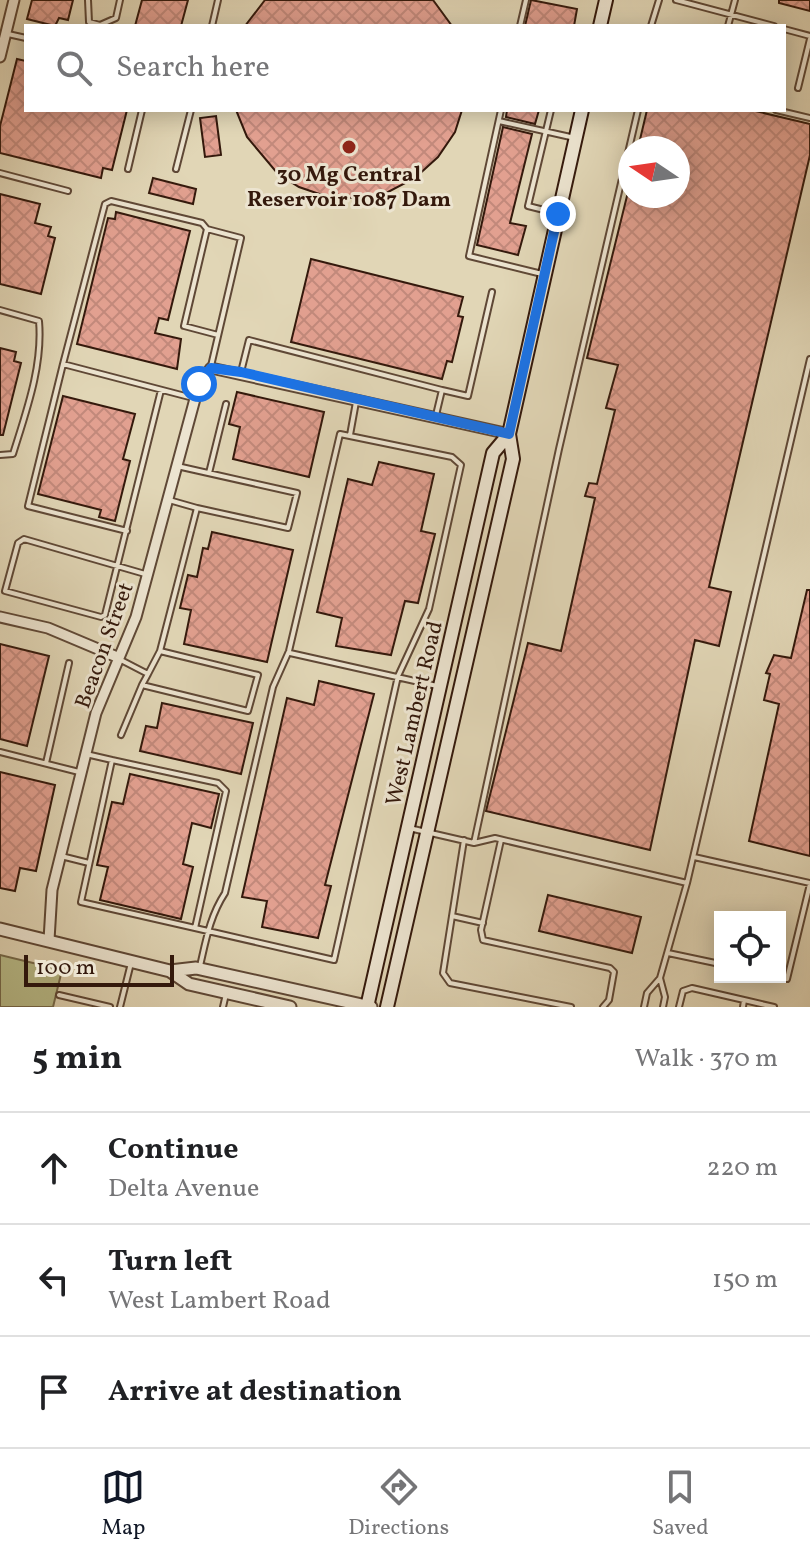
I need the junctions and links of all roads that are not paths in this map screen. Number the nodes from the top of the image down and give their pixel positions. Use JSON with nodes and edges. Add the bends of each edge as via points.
{"nodes":[{"id":1,"x":14,"y":0,"type":"edge"},
{"id":2,"x":88,"y":0,"type":"edge"},
{"id":3,"x":120,"y":0,"type":"edge"},
{"id":4,"x":218,"y":0,"type":"edge"},
{"id":5,"x":526,"y":0,"type":"edge"},
{"id":6,"x":606,"y":0,"type":"edge"},
{"id":7,"x":659,"y":0,"type":"edge"},
{"id":8,"x":676,"y":0,"type":"edge"},
{"id":9,"x":735,"y":0,"type":"edge"},
{"id":10,"x":731,"y":15,"type":"junction"},
{"id":11,"x":96,"y":24,"type":"edge"},
{"id":12,"x":102,"y":24,"type":"edge"},
{"id":13,"x":212,"y":24,"type":"edge"},
{"id":14,"x":520,"y":24,"type":"edge"},
{"id":15,"x":600,"y":24,"type":"edge"},
{"id":16,"x":652,"y":24,"type":"edge"},
{"id":17,"x":729,"y":24,"type":"edge"},
{"id":18,"x":766,"y":24,"type":"edge"},
{"id":19,"x":786,"y":30,"type":"edge"},
{"id":20,"x":6,"y":33,"type":"junction"},
{"id":21,"x":810,"y":37,"type":"edge"},
{"id":22,"x":24,"y":38,"type":"edge"},
{"id":23,"x":1,"y":53,"type":"edge"},
{"id":24,"x":798,"y":88,"type":"dead end"},
{"id":25,"x":142,"y":112,"type":"edge"},
{"id":26,"x":190,"y":112,"type":"edge"},
{"id":27,"x":501,"y":112,"type":"edge"},
{"id":28,"x":551,"y":112,"type":"edge"},
{"id":29,"x":582,"y":112,"type":"edge"},
{"id":30,"x":638,"y":112,"type":"edge"},
{"id":31,"x":784,"y":112,"type":"edge"},
{"id":32,"x":810,"y":118,"type":"edge"},
{"id":33,"x":499,"y":121,"type":"junction"},
{"id":34,"x":546,"y":132,"type":"junction"},
{"id":35,"x":575,"y":138,"type":"junction"},
{"id":36,"x":128,"y":169,"type":"dead end"},
{"id":37,"x":176,"y":169,"type":"dead end"},
{"id":38,"x":0,"y":173,"type":"edge"},
{"id":39,"x":68,"y":191,"type":"dead end"},
{"id":40,"x":558,"y":214,"type":"junction"},
{"id":41,"x":207,"y":229,"type":"junction"},
{"id":42,"x":545,"y":275,"type":"junction"},
{"id":43,"x":492,"y":292,"type":"dead end"},
{"id":44,"x":0,"y":310,"type":"edge"},
{"id":45,"x":218,"y":335,"type":"junction"},
{"id":46,"x":810,"y":359,"type":"edge"},
{"id":47,"x":63,"y":364,"type":"junction"},
{"id":48,"x":211,"y":368,"type":"junction"},
{"id":49,"x":241,"y":372,"type":"junction"},
{"id":50,"x":161,"y":390,"type":"junction"},
{"id":51,"x":442,"y":390,"type":"junction"},
{"id":52,"x":195,"y":399,"type":"junction"},
{"id":53,"x":357,"y":399,"type":"junction"},
{"id":54,"x":226,"y":404,"type":"dead end"},
{"id":55,"x":436,"y":417,"type":"junction"},
{"id":56,"x":509,"y":434,"type":"junction"},
{"id":57,"x":350,"y":435,"type":"junction"},
{"id":58,"x":0,"y":455,"type":"edge"},
{"id":59,"x":177,"y":466,"type":"junction"},
{"id":60,"x":209,"y":473,"type":"junction"},
{"id":61,"x":168,"y":500,"type":"junction"},
{"id":62,"x":197,"y":508,"type":"junction"},
{"id":63,"x":127,"y":531,"type":"junction"},
{"id":64,"x":118,"y":566,"type":"junction"},
{"id":65,"x":147,"y":574,"type":"junction"},
{"id":66,"x":3,"y":590,"type":"edge"},
{"id":67,"x":0,"y":617,"type":"edge"},
{"id":68,"x":160,"y":651,"type":"junction"},
{"id":69,"x":288,"y":653,"type":"junction"},
{"id":70,"x":117,"y":657,"type":"junction"},
{"id":71,"x":69,"y":663,"type":"dead end"},
{"id":72,"x":148,"y":674,"type":"junction"},
{"id":73,"x":397,"y":677,"type":"junction"},
{"id":74,"x":142,"y":685,"type":"junction"},
{"id":75,"x":439,"y":687,"type":"junction"},
{"id":76,"x":121,"y":735,"type":"dead end"},
{"id":77,"x":0,"y":752,"type":"edge"},
{"id":78,"x":86,"y":754,"type":"junction"},
{"id":79,"x":112,"y":760,"type":"junction"},
{"id":80,"x":46,"y":763,"type":"junction"},
{"id":81,"x":81,"y":772,"type":"junction"},
{"id":82,"x":407,"y":827,"type":"junction"},
{"id":83,"x":426,"y":832,"type":"junction"},
{"id":84,"x":464,"y":840,"type":"junction"},
{"id":85,"x":501,"y":840,"type":"junction"},
{"id":86,"x":474,"y":843,"type":"junction"},
{"id":87,"x":61,"y":856,"type":"junction"},
{"id":88,"x":694,"y":857,"type":"junction"},
{"id":89,"x":89,"y":863,"type":"junction"},
{"id":90,"x":687,"y":883,"type":"junction"},
{"id":91,"x":810,"y":884,"type":"edge"},
{"id":92,"x":452,"y":916,"type":"junction"},
{"id":93,"x":483,"y":923,"type":"junction"},
{"id":94,"x":195,"y":928,"type":"junction"},
{"id":95,"x":0,"y":929,"type":"edge"},
{"id":96,"x":208,"y":931,"type":"junction"},
{"id":97,"x":49,"y":940,"type":"junction"},
{"id":98,"x":667,"y":953,"type":"junction"},
{"id":99,"x":131,"y":961,"type":"junction"},
{"id":100,"x":714,"y":963,"type":"edge"},
{"id":101,"x":200,"y":969,"type":"junction"},
{"id":102,"x":170,"y":971,"type":"junction"},
{"id":103,"x":660,"y":978,"type":"junction"},
{"id":104,"x":786,"y":979,"type":"edge"},
{"id":105,"x":227,"y":993,"type":"junction"},
{"id":106,"x":59,"y":995,"type":"dead end"},
{"id":107,"x":744,"y":1000,"type":"junction"},
{"id":108,"x":110,"y":1007,"type":"edge"},
{"id":109,"x":120,"y":1007,"type":"edge"},
{"id":110,"x":223,"y":1007,"type":"edge"},
{"id":111,"x":290,"y":1007,"type":"edge"},
{"id":112,"x":368,"y":1007,"type":"edge"},
{"id":113,"x":387,"y":1007,"type":"edge"},
{"id":114,"x":571,"y":1007,"type":"edge"},
{"id":115,"x":603,"y":1007,"type":"edge"},
{"id":116,"x":644,"y":1007,"type":"edge"},
{"id":117,"x":663,"y":1007,"type":"edge"},
{"id":118,"x":679,"y":1007,"type":"edge"},
{"id":119,"x":743,"y":1007,"type":"edge"},
{"id":120,"x":774,"y":1007,"type":"edge"}],
"edges":[{"from":1,"to":20,"type":"street"},
{"from":2,"to":11,"type":"lane","via":[[86,17]]},
{"from":3,"to":12,"type":"lane","via":[[116,18]]},
{"from":4,"to":13,"type":"lane"},
{"from":5,"to":14,"type":"lane"},
{"from":6,"to":15,"type":"main road"},
{"from":7,"to":16,"type":"lane"},
{"from":8,"to":10,"type":"lane"},
{"from":9,"to":10,"type":"lane"},
{"from":10,"to":17,"type":"lane"},
{"from":10,"to":18,"type":"lane"},
{"from":19,"to":21,"type":"lane"},
{"from":20,"to":22,"type":"lane"},
{"from":20,"to":23,"type":"street"},
{"from":21,"to":24,"type":"lane"},
{"from":25,"to":36,"type":"lane"},
{"from":26,"to":37,"type":"lane"},
{"from":27,"to":33,"type":"lane"},
{"from":28,"to":34,"type":"lane"},
{"from":29,"to":35,"type":"main road","name":"West Lambert Road"},
{"from":30,"to":86,"type":"lane"},
{"from":31,"to":32,"type":"lane"},
{"from":33,"to":34,"type":"lane"},
{"from":33,"to":42,"type":"lane","via":[[469,256]]},
{"from":34,"to":35,"type":"lane"},
{"from":34,"to":40,"type":"lane","via":[[528,206]]},
{"from":35,"to":40,"type":"main road","name":"West Lambert Road"},
{"from":38,"to":39,"type":"lane"},
{"from":40,"to":42,"type":"main road","name":"West Lambert Road"},
{"from":41,"to":45,"type":"lane","via":[[241,238]]},
{"from":41,"to":45,"type":"lane","via":[[184,326]]},
{"from":41,"to":47,"type":"lane","via":[[202,223],[111,201],[105,204]]},
{"from":42,"to":56,"type":"main road","name":"West Lambert Road"},
{"from":43,"to":51,"type":"lane","via":[[468,396]]},
{"from":44,"to":58,"type":"lane","via":[[39,321],[41,335],[13,454]]},
{"from":45,"to":48,"type":"lane"},
{"from":46,"to":88,"type":"lane"},
{"from":47,"to":50,"type":"lane"},
{"from":47,"to":63,"type":"lane","via":[[28,506]]},
{"from":48,"to":49,"type":"street"},
{"from":48,"to":52,"type":"street","name":"Beacon Street"},
{"from":49,"to":51,"type":"lane","via":[[249,340]]},
{"from":49,"to":53,"type":"street"},
{"from":50,"to":52,"type":"lane"},
{"from":50,"to":63,"type":"lane"},
{"from":51,"to":55,"type":"lane"},
{"from":52,"to":59,"type":"street","name":"Beacon Street"},
{"from":53,"to":55,"type":"street"},
{"from":53,"to":57,"type":"lane"},
{"from":54,"to":60,"type":"lane"},
{"from":55,"to":56,"type":"street"},
{"from":56,"to":75,"type":"main road","name":"West Lambert Road","via":[[493,453]]},
{"from":56,"to":83,"type":"main road","name":"West Lambert Road","via":[[513,459]]},
{"from":57,"to":69,"type":"lane","via":[[340,434]]},
{"from":57,"to":73,"type":"lane","via":[[452,457],[461,465],[429,609]]},
{"from":59,"to":60,"type":"lane"},
{"from":59,"to":61,"type":"street","name":"Beacon Street"},
{"from":60,"to":62,"type":"lane","via":[[297,493],[288,528]]},
{"from":61,"to":62,"type":"lane"},
{"from":61,"to":65,"type":"street","name":"Beacon Street"},
{"from":62,"to":68,"type":"lane"},
{"from":63,"to":64,"type":"lane"},
{"from":64,"to":65,"type":"lane"},
{"from":64,"to":66,"type":"lane","via":[[24,539],[18,543]]},
{"from":64,"to":66,"type":"lane","via":[[101,617]]},
{"from":65,"to":70,"type":"street","name":"Beacon Street","via":[[136,617]]},
{"from":67,"to":70,"type":"street","via":[[48,628]]},
{"from":68,"to":72,"type":"lane"},
{"from":68,"to":74,"type":"lane","via":[[258,675],[248,711]]},
{"from":69,"to":73,"type":"lane"},
{"from":69,"to":96,"type":"lane","via":[[273,687],[225,893]]},
{"from":70,"to":72,"type":"lane"},
{"from":70,"to":78,"type":"street","name":"Beacon Street"},
{"from":71,"to":80,"type":"lane"},
{"from":72,"to":74,"type":"lane"},
{"from":73,"to":75,"type":"lane"},
{"from":73,"to":96,"type":"lane","via":[[334,960]]},
{"from":74,"to":76,"type":"lane"},
{"from":75,"to":82,"type":"main road","name":"West Lambert Road"},
{"from":77,"to":80,"type":"lane"},
{"from":78,"to":79,"type":"lane"},
{"from":78,"to":81,"type":"street","name":"Beacon Street"},
{"from":79,"to":89,"type":"lane"},
{"from":79,"to":94,"type":"lane","via":[[218,783],[226,791]]},
{"from":80,"to":81,"type":"lane"},
{"from":81,"to":87,"type":"street","name":"Beacon Street"},
{"from":82,"to":83,"type":"lane"},
{"from":82,"to":112,"type":"main road","name":"West Lambert Road"},
{"from":83,"to":84,"type":"lane"},
{"from":83,"to":113,"type":"main road","name":"West Lambert Road"},
{"from":84,"to":86,"type":"lane"},
{"from":84,"to":92,"type":"lane"},
{"from":85,"to":86,"type":"lane"},
{"from":85,"to":90,"type":"lane"},
{"from":85,"to":93,"type":"lane"},
{"from":87,"to":89,"type":"lane"},
{"from":87,"to":97,"type":"street","name":"Beacon Street","via":[[52,890]]},
{"from":88,"to":90,"type":"lane"},
{"from":88,"to":91,"type":"lane"},
{"from":89,"to":94,"type":"lane","via":[[81,902]]},
{"from":90,"to":98,"type":"lane"},
{"from":91,"to":104,"type":"lane"},
{"from":92,"to":93,"type":"lane"},
{"from":92,"to":114,"type":"lane","via":[[443,973],[450,983]]},
{"from":93,"to":115,"type":"lane","via":[[483,940],[610,968],[614,972],[609,1000]]},
{"from":94,"to":96,"type":"lane"},
{"from":95,"to":97,"type":"street"},
{"from":96,"to":101,"type":"lane"},
{"from":97,"to":99,"type":"street"},
{"from":98,"to":100,"type":"lane"},
{"from":98,"to":103,"type":"lane"},
{"from":99,"to":102,"type":"street"},
{"from":99,"to":109,"type":"lane"},
{"from":101,"to":102,"type":"street"},
{"from":101,"to":112,"type":"street"},
{"from":102,"to":105,"type":"street","via":[[189,984]]},
{"from":103,"to":116,"type":"lane","via":[[647,993]]},
{"from":103,"to":117,"type":"lane"},
{"from":105,"to":110,"type":"lane"},
{"from":105,"to":111,"type":"street"},
{"from":106,"to":108,"type":"lane"},
{"from":107,"to":118,"type":"lane","via":[[692,988],[683,991]]},
{"from":107,"to":119,"type":"lane"},
{"from":107,"to":120,"type":"lane"}]}
